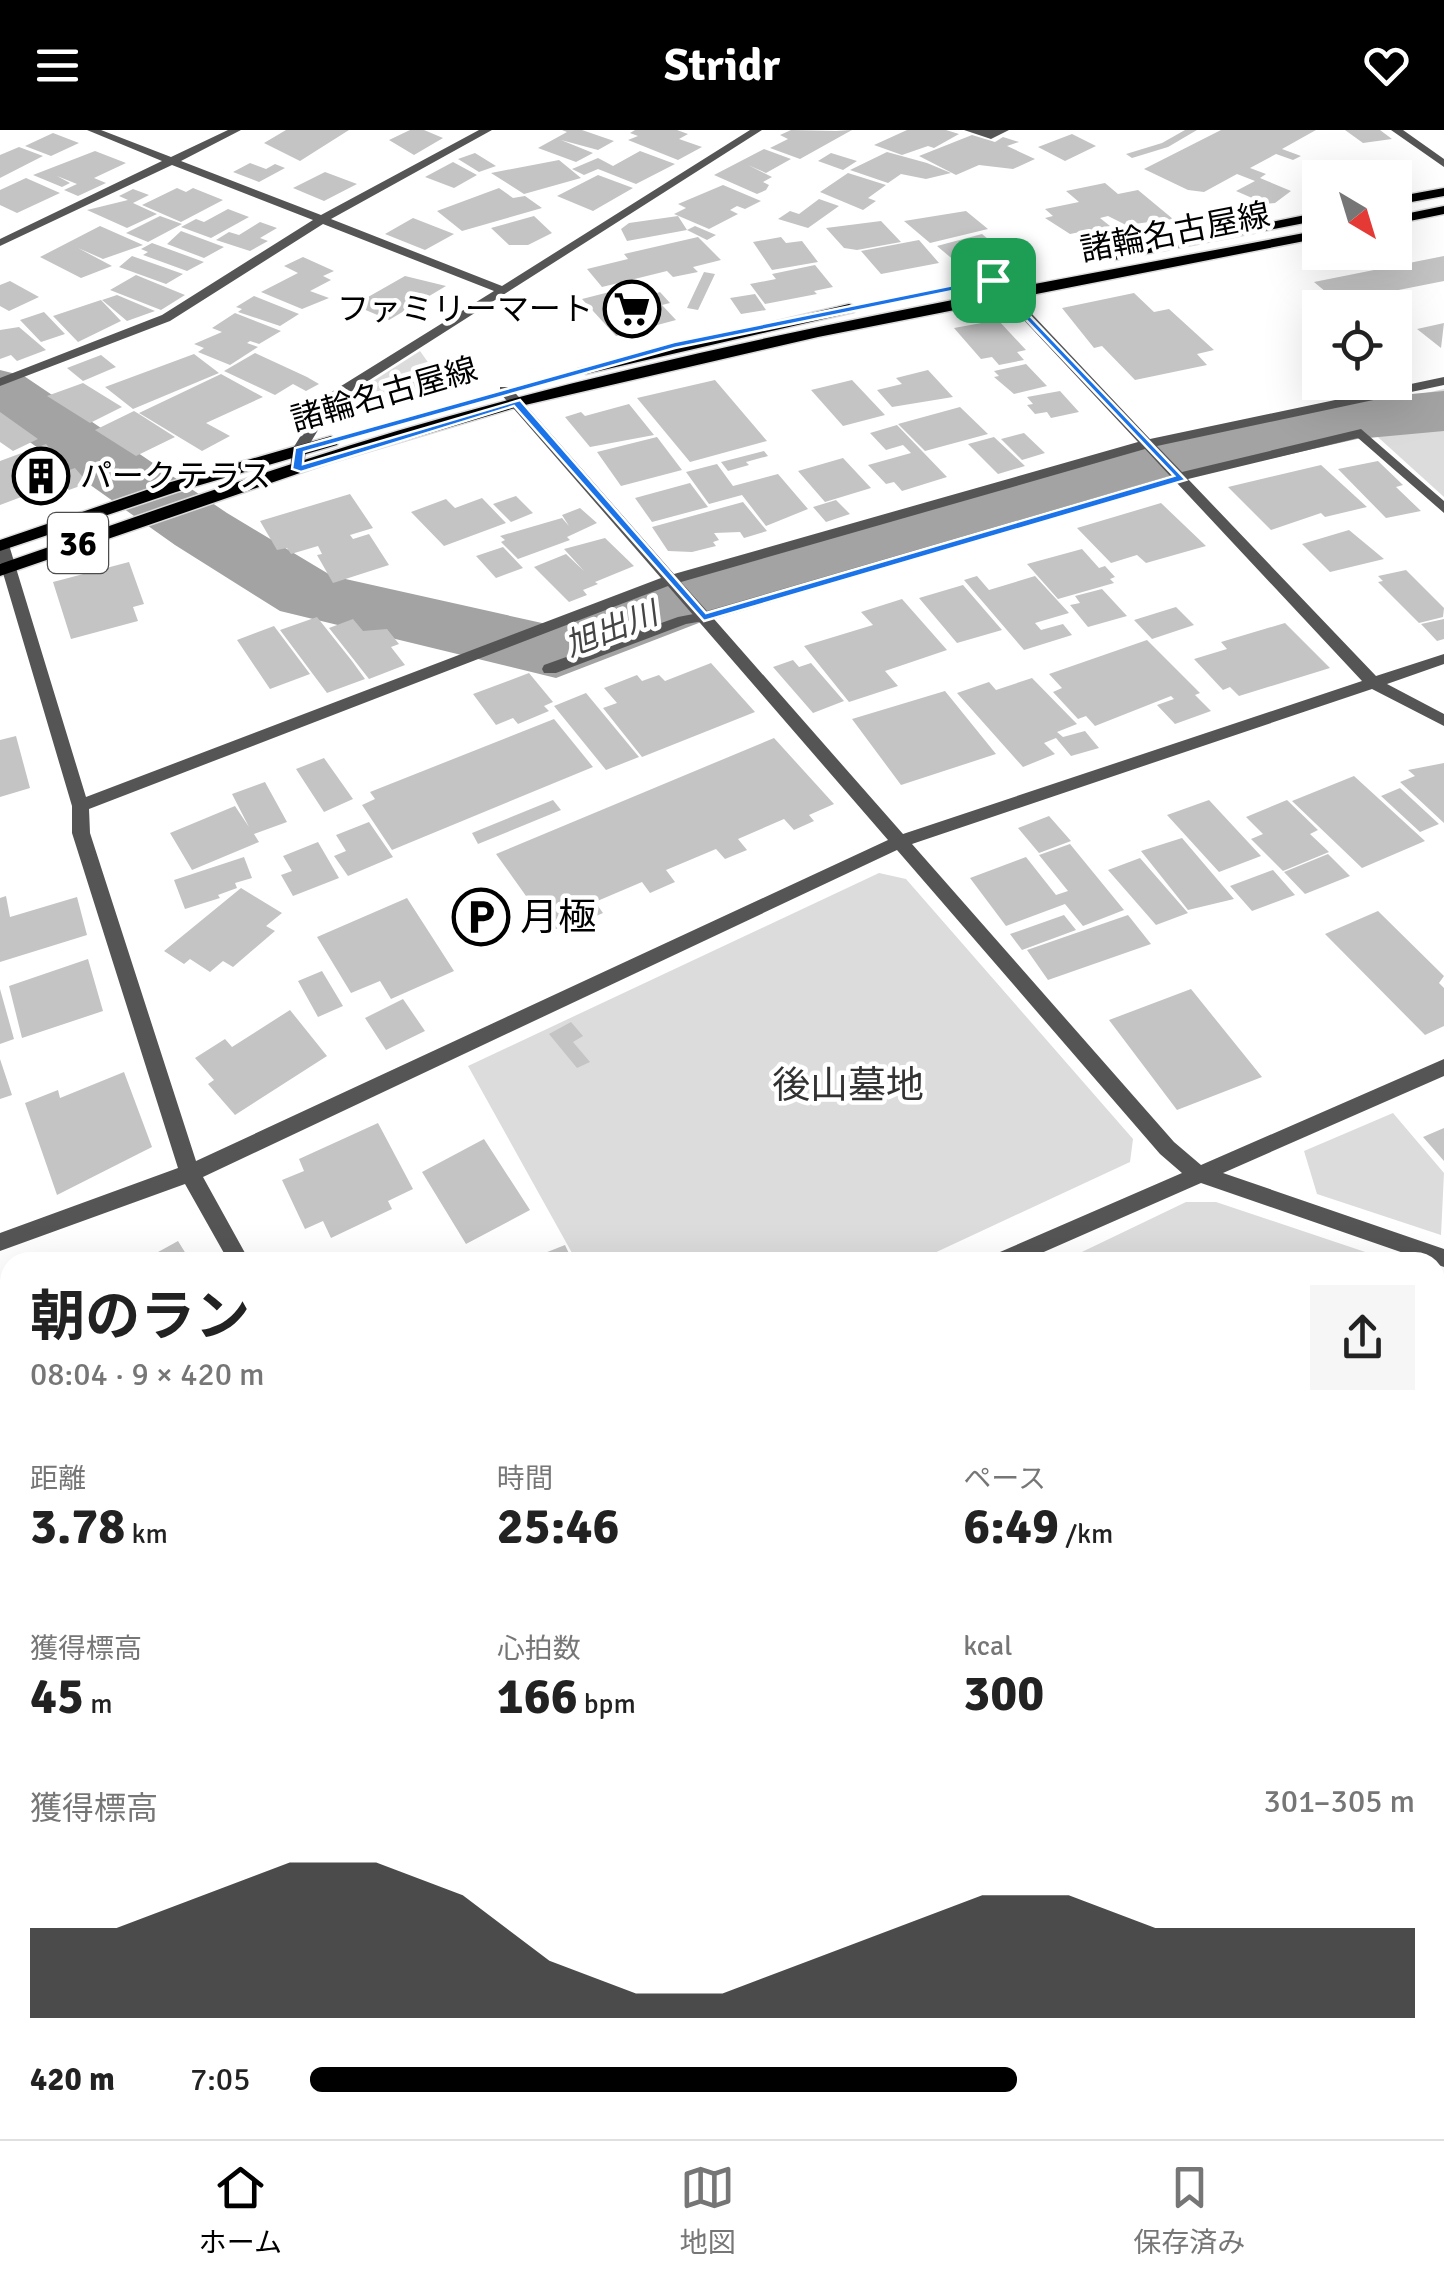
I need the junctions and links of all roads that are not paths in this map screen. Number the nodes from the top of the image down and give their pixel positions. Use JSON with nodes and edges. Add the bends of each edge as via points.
{"nodes":[{"id":1,"x":92,"y":130,"type":"edge"},
{"id":2,"x":236,"y":130,"type":"edge"},
{"id":3,"x":487,"y":130,"type":"edge"},
{"id":4,"x":757,"y":130,"type":"edge"},
{"id":5,"x":970,"y":130,"type":"edge"},
{"id":6,"x":1004,"y":130,"type":"edge"},
{"id":7,"x":1396,"y":130,"type":"edge"},
{"id":8,"x":172,"y":161,"type":"junction"},
{"id":9,"x":1444,"y":164,"type":"edge"},
{"id":10,"x":1444,"y":192,"type":"edge"},
{"id":11,"x":1412,"y":199,"type":"edge"},
{"id":12,"x":1444,"y":210,"type":"edge"},
{"id":13,"x":1412,"y":217,"type":"edge"},
{"id":14,"x":323,"y":219,"type":"junction"},
{"id":15,"x":1302,"y":220,"type":"edge"},
{"id":16,"x":1302,"y":237,"type":"edge"},
{"id":17,"x":0,"y":243,"type":"edge"},
{"id":18,"x":993,"y":280,"type":"junction"},
{"id":19,"x":500,"y":289,"type":"junction"},
{"id":20,"x":1006,"y":294,"type":"junction"},
{"id":21,"x":3,"y":381,"type":"edge"},
{"id":22,"x":1444,"y":381,"type":"edge"},
{"id":23,"x":510,"y":396,"type":"junction"},
{"id":24,"x":1150,"y":444,"type":"junction"},
{"id":25,"x":299,"y":450,"type":"junction"},
{"id":26,"x":298,"y":469,"type":"junction"},
{"id":27,"x":1179,"y":474,"type":"junction"},
{"id":28,"x":1444,"y":508,"type":"edge"},
{"id":29,"x":1,"y":545,"type":"edge"},
{"id":30,"x":4,"y":569,"type":"edge"},
{"id":31,"x":676,"y":585,"type":"junction"},
{"id":32,"x":700,"y":613,"type":"junction"},
{"id":33,"x":1444,"y":658,"type":"edge"},
{"id":34,"x":550,"y":669,"type":"dead end"},
{"id":35,"x":1372,"y":682,"type":"junction"},
{"id":36,"x":1444,"y":721,"type":"edge"},
{"id":37,"x":80,"y":806,"type":"junction"},
{"id":38,"x":899,"y":842,"type":"junction"},
{"id":39,"x":1444,"y":1068,"type":"edge"},
{"id":40,"x":190,"y":1173,"type":"junction"},
{"id":41,"x":1196,"y":1173,"type":"junction"},
{"id":42,"x":0,"y":1242,"type":"edge"},
{"id":43,"x":234,"y":1252,"type":"edge"},
{"id":44,"x":1022,"y":1252,"type":"edge"},
{"id":45,"x":1426,"y":1252,"type":"edge"}],
"edges":[{"from":1,"to":8,"type":"street"},
{"from":2,"to":8,"type":"street"},
{"from":3,"to":14,"type":"street"},
{"from":4,"to":19,"type":"street"},
{"from":5,"to":6,"type":"street","via":[[991,136]]},
{"from":7,"to":9,"type":"street"},
{"from":8,"to":14,"type":"street"},
{"from":8,"to":17,"type":"street"},
{"from":10,"to":11,"type":"main road"},
{"from":12,"to":13,"type":"main road"},
{"from":14,"to":19,"type":"street"},
{"from":14,"to":21,"type":"street","via":[[166,318]]},
{"from":15,"to":18,"type":"main road","name":"諸輪名古屋線","number":"36"},
{"from":16,"to":20,"type":"main road","name":"諸輪名古屋線","number":"36"},
{"from":18,"to":20,"type":"street"},
{"from":18,"to":23,"type":"main road","name":"諸輪名古屋線","number":"36","via":[[674,345]]},
{"from":19,"to":25,"type":"street","via":[[330,398]]},
{"from":20,"to":23,"type":"main road","name":"諸輪名古屋線","number":"36"},
{"from":20,"to":24,"type":"street"},
{"from":22,"to":24,"type":"street"},
{"from":23,"to":25,"type":"main road","name":"諸輪名古屋線","number":"36"},
{"from":23,"to":26,"type":"main road","name":"諸輪名古屋線","number":"36"},
{"from":23,"to":31,"type":"street"},
{"from":24,"to":27,"type":"street"},
{"from":24,"to":31,"type":"street"},
{"from":25,"to":26,"type":"street"},
{"from":25,"to":29,"type":"main road","name":"諸輪名古屋線","number":"36"},
{"from":26,"to":30,"type":"main road","name":"諸輪名古屋線","number":"36"},
{"from":27,"to":28,"type":"street","via":[[1361,433]]},
{"from":27,"to":32,"type":"street"},
{"from":27,"to":35,"type":"street"},
{"from":29,"to":30,"type":"street"},
{"from":30,"to":37,"type":"street"},
{"from":31,"to":32,"type":"street"},
{"from":31,"to":37,"type":"street","via":[[530,633]]},
{"from":32,"to":34,"type":"street"},
{"from":32,"to":38,"type":"street"},
{"from":33,"to":35,"type":"street"},
{"from":35,"to":36,"type":"street"},
{"from":35,"to":38,"type":"street"},
{"from":37,"to":40,"type":"street","via":[[82,833]]},
{"from":38,"to":40,"type":"street"},
{"from":38,"to":41,"type":"street"},
{"from":39,"to":41,"type":"street"},
{"from":40,"to":42,"type":"street"},
{"from":40,"to":43,"type":"street"},
{"from":41,"to":44,"type":"street"},
{"from":41,"to":45,"type":"street"}]}
